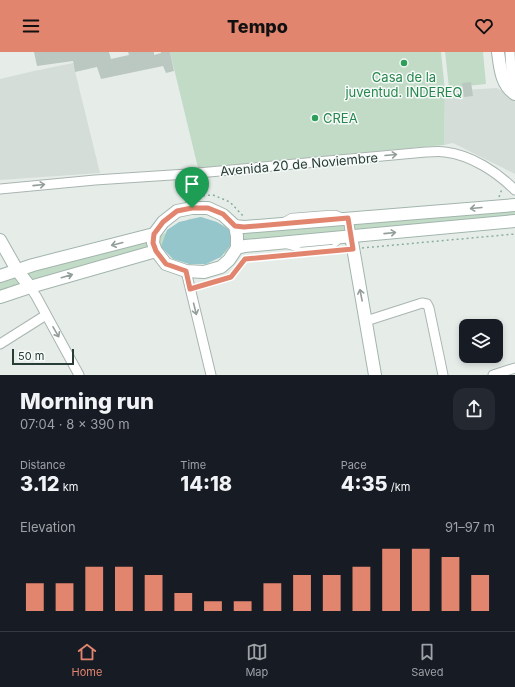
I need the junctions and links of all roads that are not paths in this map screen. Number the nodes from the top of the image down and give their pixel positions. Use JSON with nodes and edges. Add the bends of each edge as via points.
{"nodes":[{"id":1,"x":498,"y":52,"type":"edge"},
{"id":2,"x":510,"y":52,"type":"edge"},
{"id":3,"x":513,"y":78,"type":"edge"},
{"id":4,"x":514,"y":93,"type":"edge"},
{"id":5,"x":187,"y":174,"type":"junction"},
{"id":6,"x":0,"y":190,"type":"edge"},
{"id":7,"x":515,"y":190,"type":"edge"},
{"id":8,"x":192,"y":202,"type":"junction"},
{"id":9,"x":515,"y":205,"type":"edge"},
{"id":10,"x":348,"y":218,"type":"junction"},
{"id":11,"x":515,"y":221,"type":"edge"},
{"id":12,"x":235,"y":226,"type":"junction"},
{"id":13,"x":154,"y":234,"type":"junction"},
{"id":14,"x":347,"y":237,"type":"junction"},
{"id":15,"x":0,"y":240,"type":"edge"},
{"id":16,"x":237,"y":248,"type":"junction"},
{"id":17,"x":156,"y":251,"type":"junction"},
{"id":18,"x":17,"y":270,"type":"junction"},
{"id":19,"x":186,"y":271,"type":"junction"},
{"id":20,"x":0,"y":276,"type":"edge"},
{"id":21,"x":30,"y":287,"type":"junction"},
{"id":22,"x":0,"y":297,"type":"edge"},
{"id":23,"x":46,"y":315,"type":"junction"},
{"id":24,"x":366,"y":321,"type":"junction"},
{"id":25,"x":0,"y":344,"type":"edge"},
{"id":26,"x":515,"y":368,"type":"edge"},
{"id":27,"x":79,"y":375,"type":"edge"},
{"id":28,"x":211,"y":375,"type":"edge"},
{"id":29,"x":375,"y":375,"type":"edge"},
{"id":30,"x":443,"y":375,"type":"edge"},
{"id":31,"x":493,"y":375,"type":"edge"}],
"edges":[{"from":1,"to":4,"type":"main road","via":[[505,84]]},
{"from":2,"to":3,"type":"street"},
{"from":3,"to":4,"type":"street"},
{"from":6,"to":5,"type":"street","name":"Avenida 20 de Noviembre","one_way":true},
{"from":5,"to":7,"type":"street","name":"Avenida 20 de Noviembre","one_way":true,"via":[[444,152],[482,164]]},
{"from":5,"to":8,"type":"street"},
{"from":8,"to":12,"type":"main road","via":[[223,214]]},
{"from":8,"to":13,"type":"main road","via":[[163,222]]},
{"from":9,"to":10,"type":"main road","one_way":true},
{"from":10,"to":12,"type":"main road"},
{"from":10,"to":14,"type":"street"},
{"from":14,"to":11,"type":"main road","one_way":true},
{"from":12,"to":16,"type":"main road"},
{"from":13,"to":17,"type":"main road","via":[[153,243]]},
{"from":13,"to":18,"type":"main road","one_way":true},
{"from":14,"to":16,"type":"main road"},
{"from":24,"to":14,"type":"main road","one_way":true,"via":[[353,249]]},
{"from":15,"to":18,"type":"main road"},
{"from":16,"to":19,"type":"main road","via":[[229,260],[220,267],[204,272]]},
{"from":17,"to":19,"type":"main road","via":[[166,264]]},
{"from":21,"to":17,"type":"main road","one_way":true},
{"from":18,"to":20,"type":"main road"},
{"from":18,"to":21,"type":"main road"},
{"from":19,"to":28,"type":"street","one_way":true},
{"from":21,"to":22,"type":"main road"},
{"from":21,"to":23,"type":"street"},
{"from":23,"to":25,"type":"street"},
{"from":23,"to":27,"type":"street","one_way":true},
{"from":24,"to":29,"type":"main road"},
{"from":24,"to":30,"type":"street","via":[[427,304],[430,308]]},
{"from":26,"to":31,"type":"street"}]}
